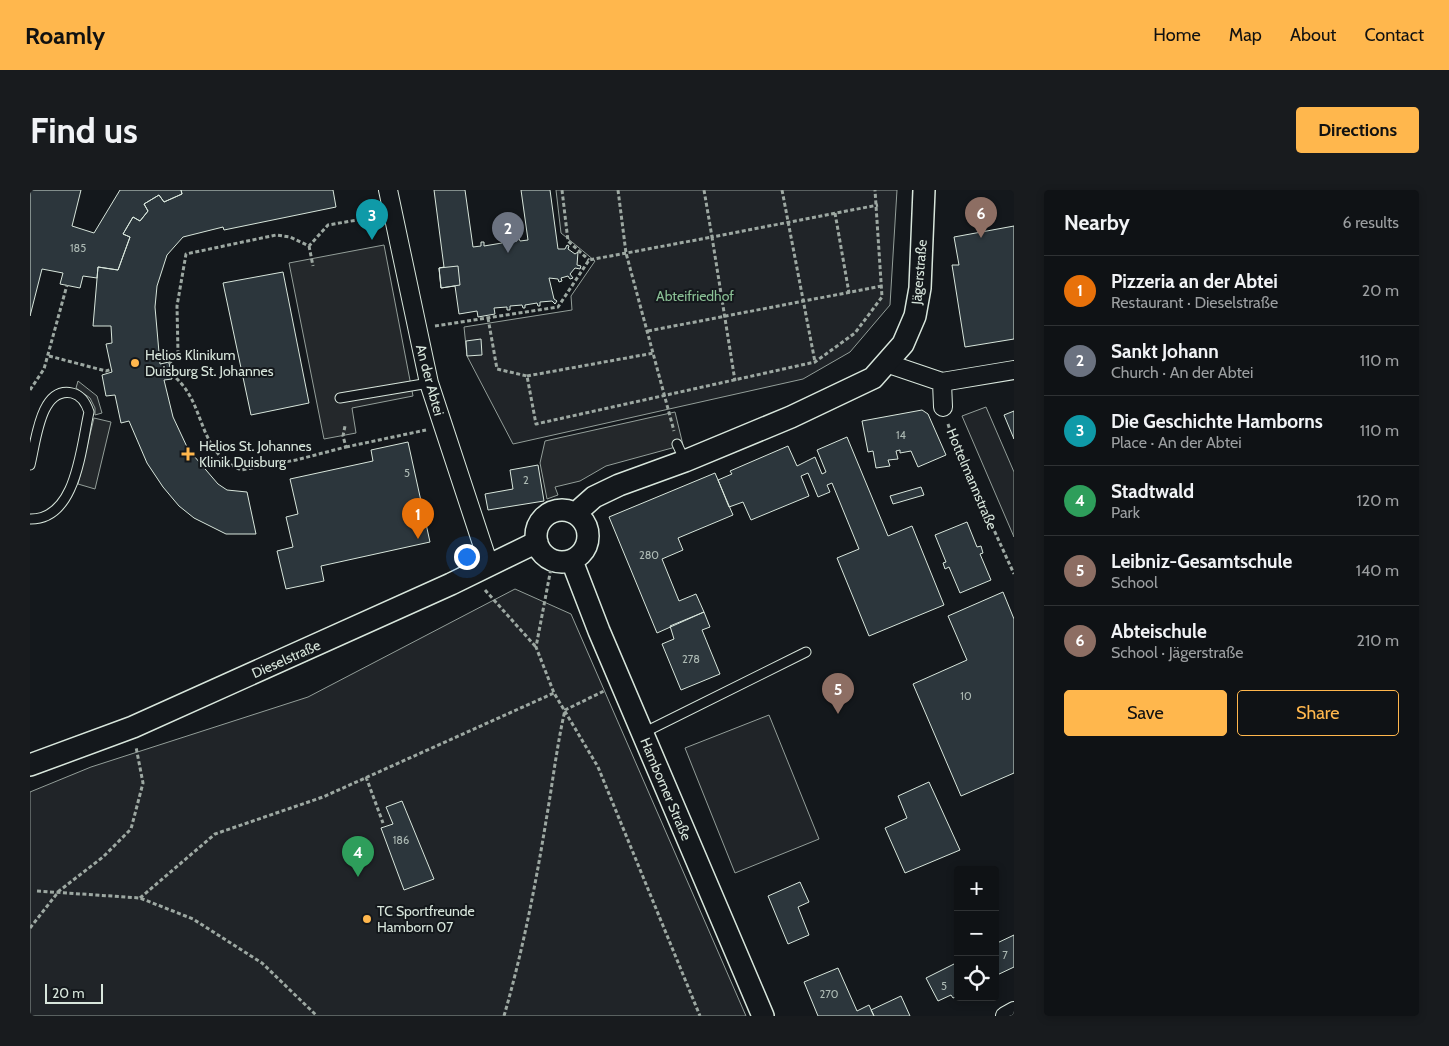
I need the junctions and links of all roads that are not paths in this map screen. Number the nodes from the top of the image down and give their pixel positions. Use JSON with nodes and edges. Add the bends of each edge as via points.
{"nodes":[{"id":1,"x":388,"y":190,"type":"edge"},
{"id":2,"x":924,"y":190,"type":"edge"},
{"id":3,"x":886,"y":363,"type":"junction"},
{"id":4,"x":1014,"y":370,"type":"edge"},
{"id":5,"x":942,"y":382,"type":"junction"},
{"id":6,"x":429,"y":383,"type":"junction"},
{"id":7,"x":340,"y":398,"type":"dead end"},
{"id":8,"x":942,"y":407,"type":"road end"},
{"id":9,"x":30,"y":465,"type":"edge"},
{"id":10,"x":576,"y":513,"type":"junction"},
{"id":11,"x":30,"y":519,"type":"edge"},
{"id":12,"x":537,"y":542,"type":"junction"},
{"id":13,"x":562,"y":560,"type":"junction"},
{"id":14,"x":480,"y":570,"type":"junction"},
{"id":15,"x":806,"y":652,"type":"dead end"},
{"id":16,"x":642,"y":734,"type":"junction"},
{"id":17,"x":30,"y":765,"type":"edge"},
{"id":18,"x":1014,"y":1011,"type":"edge"},
{"id":19,"x":763,"y":1016,"type":"edge"},
{"id":20,"x":1004,"y":1016,"type":"edge"}],
"edges":[{"from":1,"to":6,"type":"street","name":"An der Abtei"},
{"from":2,"to":3,"type":"street","name":"Jägerstraße","via":[[920,288],[915,316],[903,344]]},
{"from":3,"to":5,"type":"street"},
{"from":3,"to":10,"type":"street","name":"Jägerstraße","via":[[873,378],[790,417],[681,452],[594,497]]},
{"from":4,"to":5,"type":"street"},
{"from":5,"to":8,"type":"street"},
{"from":6,"to":7,"type":"lane"},
{"from":6,"to":14,"type":"street","name":"An der Abtei"},
{"from":9,"to":11,"type":"lane","via":[[46,403],[58,393],[73,393],[86,402],[89,412],[72,486],[65,502],[41,520]]},
{"from":10,"to":12,"type":"street","via":[[556,510],[547,515],[538,527]]},
{"from":10,"to":13,"type":"street","via":[[586,524],[589,538],[584,552]]},
{"from":12,"to":13,"type":"street","via":[[542,553]]},
{"from":12,"to":14,"type":"street","name":"Dieselstraße"},
{"from":13,"to":16,"type":"street","name":"Hamborner Straße"},
{"from":14,"to":17,"type":"street","name":"Dieselstraße","via":[[132,727]]},
{"from":15,"to":16,"type":"lane"},
{"from":16,"to":19,"type":"street","name":"Hamborner Straße"},
{"from":18,"to":20,"type":"street"}]}
